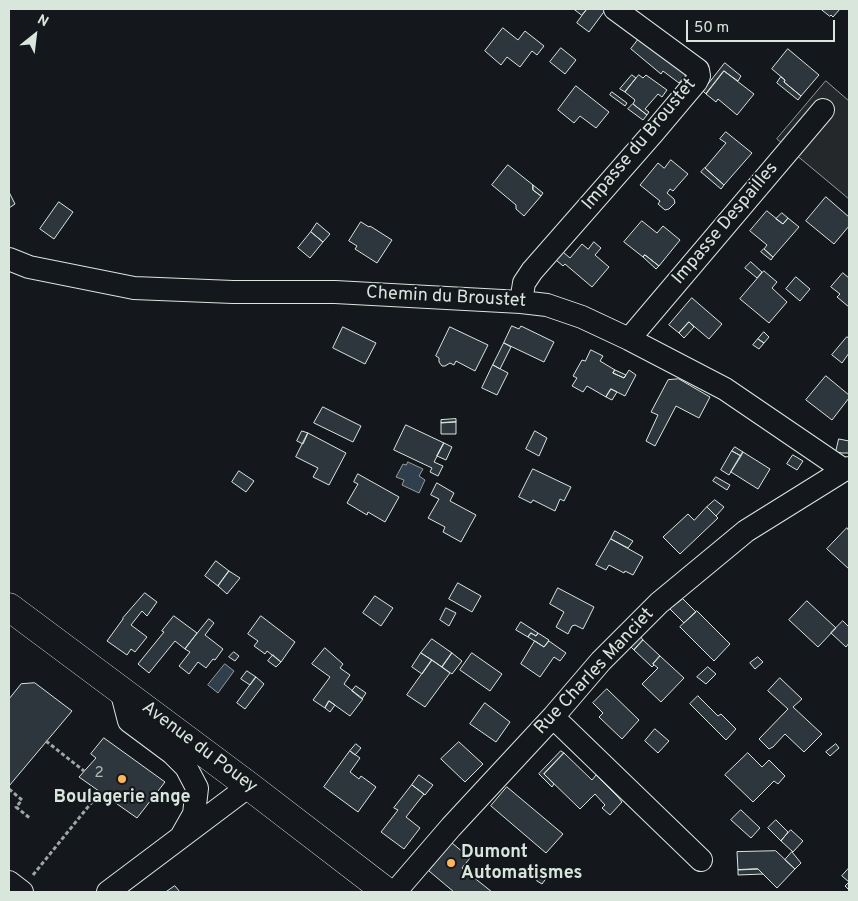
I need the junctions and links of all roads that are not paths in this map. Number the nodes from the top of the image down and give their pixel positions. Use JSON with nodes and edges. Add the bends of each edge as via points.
{"nodes":[{"id":1,"x":614,"y":9,"type":"edge"},
{"id":2,"x":823,"y":110,"type":"dead end"},
{"id":3,"x":9,"y":258,"type":"edge"},
{"id":4,"x":521,"y":302,"type":"junction"},
{"id":5,"x":629,"y":339,"type":"junction"},
{"id":6,"x":846,"y":469,"type":"edge"},
{"id":7,"x":9,"y":607,"type":"edge"},
{"id":8,"x":121,"y":690,"type":"junction"},
{"id":9,"x":553,"y":717,"type":"junction"},
{"id":10,"x":249,"y":786,"type":"junction"},
{"id":11,"x":180,"y":837,"type":"junction"},
{"id":12,"x":701,"y":860,"type":"dead end"},
{"id":13,"x":108,"y":892,"type":"edge"},
{"id":14,"x":387,"y":892,"type":"edge"},
{"id":15,"x":395,"y":892,"type":"edge"}],
"edges":[{"from":1,"to":4,"type":"street","name":"Impasse du Broustet","via":[[698,70],[699,76],[532,271],[524,283]]},
{"from":2,"to":5,"type":"street","name":"Impasse Despailles"},
{"from":3,"to":4,"type":"street","name":"Chemin du Broustet","via":[[29,267],[134,288],[335,292]]},
{"from":4,"to":5,"type":"street","name":"Chemin du Broustet","via":[[547,305]]},
{"from":5,"to":6,"type":"street","name":"Chemin du Broustet","via":[[725,389]]},
{"from":6,"to":9,"type":"street","name":"Rue Charles Manciet","via":[[746,531],[659,603],[601,661]]},
{"from":7,"to":8,"type":"main road","name":"Avenue du Pouey"},
{"from":8,"to":10,"type":"main road","name":"Avenue du Pouey"},
{"from":8,"to":11,"type":"street","via":[[129,721],[172,753],[186,767],[197,788],[194,814]]},
{"from":9,"to":12,"type":"street"},
{"from":9,"to":15,"type":"street","name":"Rue Charles Manciet"},
{"from":10,"to":11,"type":"street"},
{"from":10,"to":14,"type":"main road","name":"Avenue du Pouey"},
{"from":11,"to":13,"type":"street"}]}
